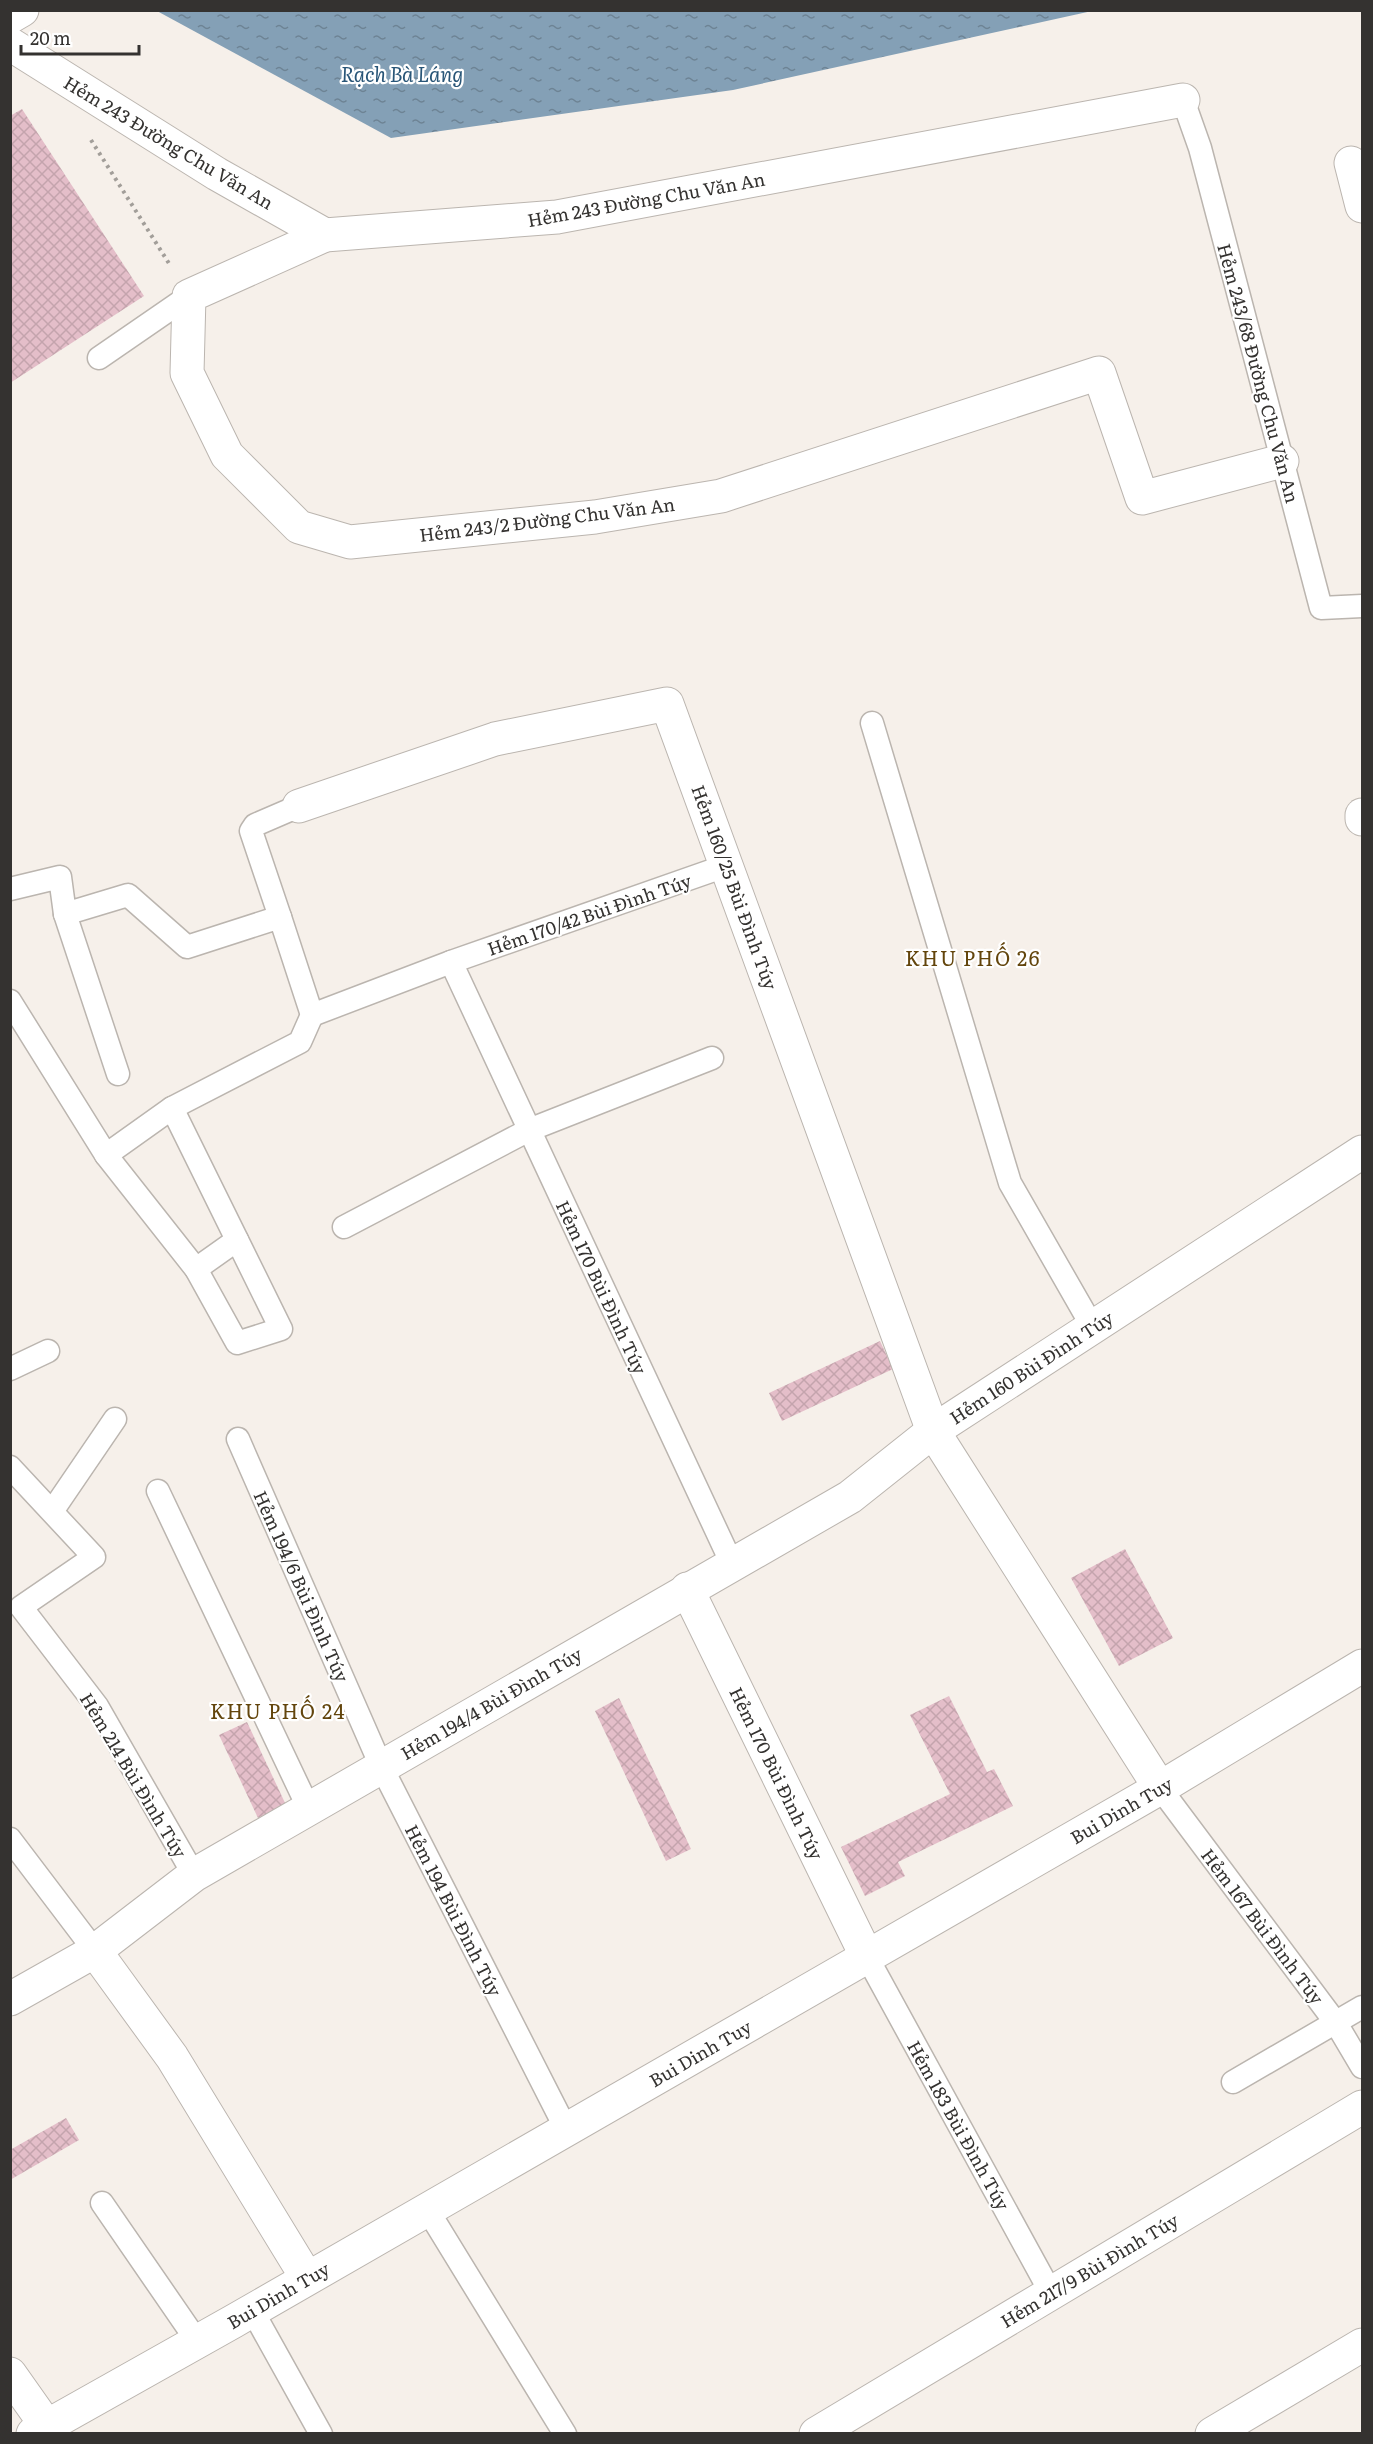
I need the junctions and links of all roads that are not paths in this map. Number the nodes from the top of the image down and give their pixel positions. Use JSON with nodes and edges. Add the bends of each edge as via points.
{"nodes":[{"id":1,"x":22,"y":10,"type":"edge"},
{"id":2,"x":10,"y":18,"type":"edge"},
{"id":3,"x":10,"y":44,"type":"edge"},
{"id":4,"x":1183,"y":100,"type":"joint"},
{"id":5,"x":1351,"y":163,"type":"dead end"},
{"id":6,"x":1362,"y":206,"type":"edge"},
{"id":7,"x":325,"y":235,"type":"junction"},
{"id":8,"x":189,"y":296,"type":"junction"},
{"id":9,"x":99,"y":358,"type":"dead end"},
{"id":10,"x":1282,"y":460,"type":"junction"},
{"id":11,"x":1362,"y":606,"type":"edge"},
{"id":12,"x":872,"y":723,"type":"dead end"},
{"id":13,"x":299,"y":806,"type":"joint"},
{"id":14,"x":728,"y":865,"type":"junction"},
{"id":15,"x":10,"y":889,"type":"edge"},
{"id":16,"x":65,"y":914,"type":"junction"},
{"id":17,"x":280,"y":917,"type":"junction"},
{"id":18,"x":451,"y":962,"type":"junction"},
{"id":19,"x":10,"y":1001,"type":"edge"},
{"id":20,"x":312,"y":1015,"type":"junction"},
{"id":21,"x":712,"y":1058,"type":"dead end"},
{"id":22,"x":118,"y":1074,"type":"dead end"},
{"id":23,"x":172,"y":1108,"type":"junction"},
{"id":24,"x":529,"y":1130,"type":"junction"},
{"id":25,"x":1362,"y":1152,"type":"edge"},
{"id":26,"x":106,"y":1155,"type":"junction"},
{"id":27,"x":344,"y":1227,"type":"dead end"},
{"id":28,"x":237,"y":1240,"type":"junction"},
{"id":29,"x":196,"y":1269,"type":"junction"},
{"id":30,"x":1092,"y":1326,"type":"junction"},
{"id":31,"x":48,"y":1351,"type":"dead end"},
{"id":32,"x":10,"y":1369,"type":"edge"},
{"id":33,"x":115,"y":1419,"type":"dead end"},
{"id":34,"x":933,"y":1431,"type":"junction"},
{"id":35,"x":238,"y":1439,"type":"dead end"},
{"id":36,"x":10,"y":1467,"type":"edge"},
{"id":37,"x":158,"y":1491,"type":"dead end"},
{"id":38,"x":53,"y":1510,"type":"junction"},
{"id":39,"x":732,"y":1564,"type":"junction"},
{"id":40,"x":687,"y":1589,"type":"junction"},
{"id":41,"x":1362,"y":1666,"type":"edge"},
{"id":42,"x":381,"y":1766,"type":"junction"},
{"id":43,"x":1160,"y":1788,"type":"junction"},
{"id":44,"x":308,"y":1807,"type":"junction"},
{"id":45,"x":10,"y":1839,"type":"edge"},
{"id":46,"x":194,"y":1875,"type":"junction"},
{"id":47,"x":95,"y":1952,"type":"junction"},
{"id":48,"x":867,"y":1957,"type":"junction"},
{"id":49,"x":10,"y":1999,"type":"edge"},
{"id":50,"x":1362,"y":2007,"type":"edge"},
{"id":51,"x":1336,"y":2023,"type":"junction"},
{"id":52,"x":1362,"y":2067,"type":"edge"},
{"id":53,"x":1233,"y":2082,"type":"dead end"},
{"id":54,"x":1362,"y":2107,"type":"edge"},
{"id":55,"x":566,"y":2129,"type":"junction"},
{"id":56,"x":102,"y":2204,"type":"dead end"},
{"id":57,"x":427,"y":2210,"type":"junction"},
{"id":58,"x":308,"y":2278,"type":"junction"},
{"id":59,"x":1051,"y":2293,"type":"junction"},
{"id":60,"x":252,"y":2310,"type":"junction"},
{"id":61,"x":197,"y":2341,"type":"junction"},
{"id":62,"x":1362,"y":2345,"type":"edge"},
{"id":63,"x":10,"y":2374,"type":"edge"},
{"id":64,"x":39,"y":2429,"type":"edge"},
{"id":65,"x":321,"y":2433,"type":"edge"},
{"id":66,"x":565,"y":2433,"type":"edge"},
{"id":67,"x":816,"y":2433,"type":"edge"},
{"id":68,"x":1212,"y":2433,"type":"edge"}],
"edges":[{"from":1,"to":2,"type":"street"},
{"from":3,"to":7,"type":"street","name":"Hẻm 243 Đường Chu Văn An","via":[[217,174]]},
{"from":4,"to":7,"type":"street","name":"Hẻm 243 Đường Chu Văn An","via":[[557,218]]},
{"from":4,"to":10,"type":"lane","name":"Hẻm 243/68 Đường Chu Văn An","via":[[1200,148]]},
{"from":5,"to":6,"type":"street"},
{"from":7,"to":8,"type":"street"},
{"from":8,"to":9,"type":"lane"},
{"from":8,"to":10,"type":"street","name":"Hẻm 243/2 Đường Chu Văn An","via":[[187,373],[227,455],[299,526],[350,542],[595,517],[721,496],[1099,373],[1142,498]]},
{"from":10,"to":11,"type":"lane","name":"Hẻm 243/68 Đường Chu Văn An","via":[[1321,608]]},
{"from":12,"to":30,"type":"lane","via":[[1010,1183]]},
{"from":13,"to":14,"type":"street","name":"Hẻm 160/25 Bùi Đình Túy","via":[[495,739],[667,704]]},
{"from":13,"to":17,"type":"lane","via":[[255,825],[251,831]]},
{"from":14,"to":18,"type":"lane","name":"Hẻm 170/42 Bùi Đình Túy"},
{"from":14,"to":34,"type":"street","name":"Hẻm 160/25 Bùi Đình Túy"},
{"from":15,"to":16,"type":"lane","via":[[60,877]]},
{"from":16,"to":17,"type":"lane","via":[[128,895],[187,947]]},
{"from":16,"to":22,"type":"lane"},
{"from":17,"to":20,"type":"lane"},
{"from":18,"to":20,"type":"lane","name":"Hẻm 170/42 Bùi Đình Túy"},
{"from":18,"to":24,"type":"lane","name":"Hẻm 170 Bùi Đình Túy"},
{"from":19,"to":26,"type":"lane"},
{"from":20,"to":23,"type":"lane","via":[[300,1042]]},
{"from":21,"to":24,"type":"lane"},
{"from":23,"to":26,"type":"lane"},
{"from":23,"to":28,"type":"lane"},
{"from":24,"to":27,"type":"lane"},
{"from":24,"to":39,"type":"lane","name":"Hẻm 170 Bùi Đình Túy"},
{"from":25,"to":30,"type":"street","name":"Hẻm 160 Bùi Đình Túy"},
{"from":26,"to":29,"type":"lane"},
{"from":28,"to":29,"type":"lane"},
{"from":28,"to":29,"type":"lane","via":[[282,1329],[237,1343]]},
{"from":30,"to":34,"type":"street","name":"Hẻm 160 Bùi Đình Túy"},
{"from":31,"to":32,"type":"lane"},
{"from":33,"to":38,"type":"lane"},
{"from":34,"to":39,"type":"street","via":[[850,1497]]},
{"from":34,"to":43,"type":"street","name":"Hẻm 160 Bùi Đình Túy"},
{"from":35,"to":42,"type":"lane","name":"Hẻm 194/6 Bùi Đình Túy"},
{"from":36,"to":38,"type":"lane","name":"Hẻm 214 Bùi Đình Túy"},
{"from":37,"to":44,"type":"lane"},
{"from":38,"to":46,"type":"lane","name":"Hẻm 214 Bùi Đình Túy","via":[[94,1557],[21,1607],[97,1707]]},
{"from":39,"to":40,"type":"street"},
{"from":40,"to":42,"type":"street","name":"Hẻm 194/4 Bùi Đình Túy"},
{"from":40,"to":48,"type":"street","name":"Hẻm 170 Bùi Đình Túy"},
{"from":41,"to":43,"type":"street","name":"Bui Dinh Tuy"},
{"from":42,"to":44,"type":"street"},
{"from":42,"to":55,"type":"lane","name":"Hẻm 194 Bùi Đình Túy"},
{"from":43,"to":48,"type":"street","name":"Bui Dinh Tuy"},
{"from":43,"to":51,"type":"lane","name":"Hẻm 167 Bùi Đình Túy"},
{"from":44,"to":46,"type":"street"},
{"from":45,"to":47,"type":"lane"},
{"from":46,"to":47,"type":"street","name":"Hẻm 214 Bùi Đình Túy"},
{"from":47,"to":49,"type":"street","name":"Hẻm 214 Bùi Đình Túy"},
{"from":47,"to":58,"type":"street","via":[[172,2057]]},
{"from":48,"to":55,"type":"street","name":"Bui Dinh Tuy"},
{"from":48,"to":59,"type":"lane","name":"Hẻm 183 Bùi Đình Túy"},
{"from":50,"to":51,"type":"lane"},
{"from":51,"to":52,"type":"lane","name":"Hẻm 167 Bùi Đình Túy"},
{"from":51,"to":53,"type":"lane"},
{"from":54,"to":59,"type":"street","name":"Hẻm 217/9 Bùi Đình Túy"},
{"from":55,"to":57,"type":"street","name":"Bui Dinh Tuy"},
{"from":56,"to":61,"type":"lane"},
{"from":57,"to":58,"type":"street","name":"Bui Dinh Tuy"},
{"from":57,"to":66,"type":"lane"},
{"from":58,"to":60,"type":"street","name":"Bui Dinh Tuy"},
{"from":59,"to":67,"type":"street","name":"Hẻm 217/9 Bùi Đình Túy"},
{"from":60,"to":61,"type":"street","name":"Bui Dinh Tuy"},
{"from":60,"to":65,"type":"lane"},
{"from":61,"to":64,"type":"street","name":"Bui Dinh Tuy"},
{"from":62,"to":68,"type":"street"},
{"from":63,"to":64,"type":"street"}]}
